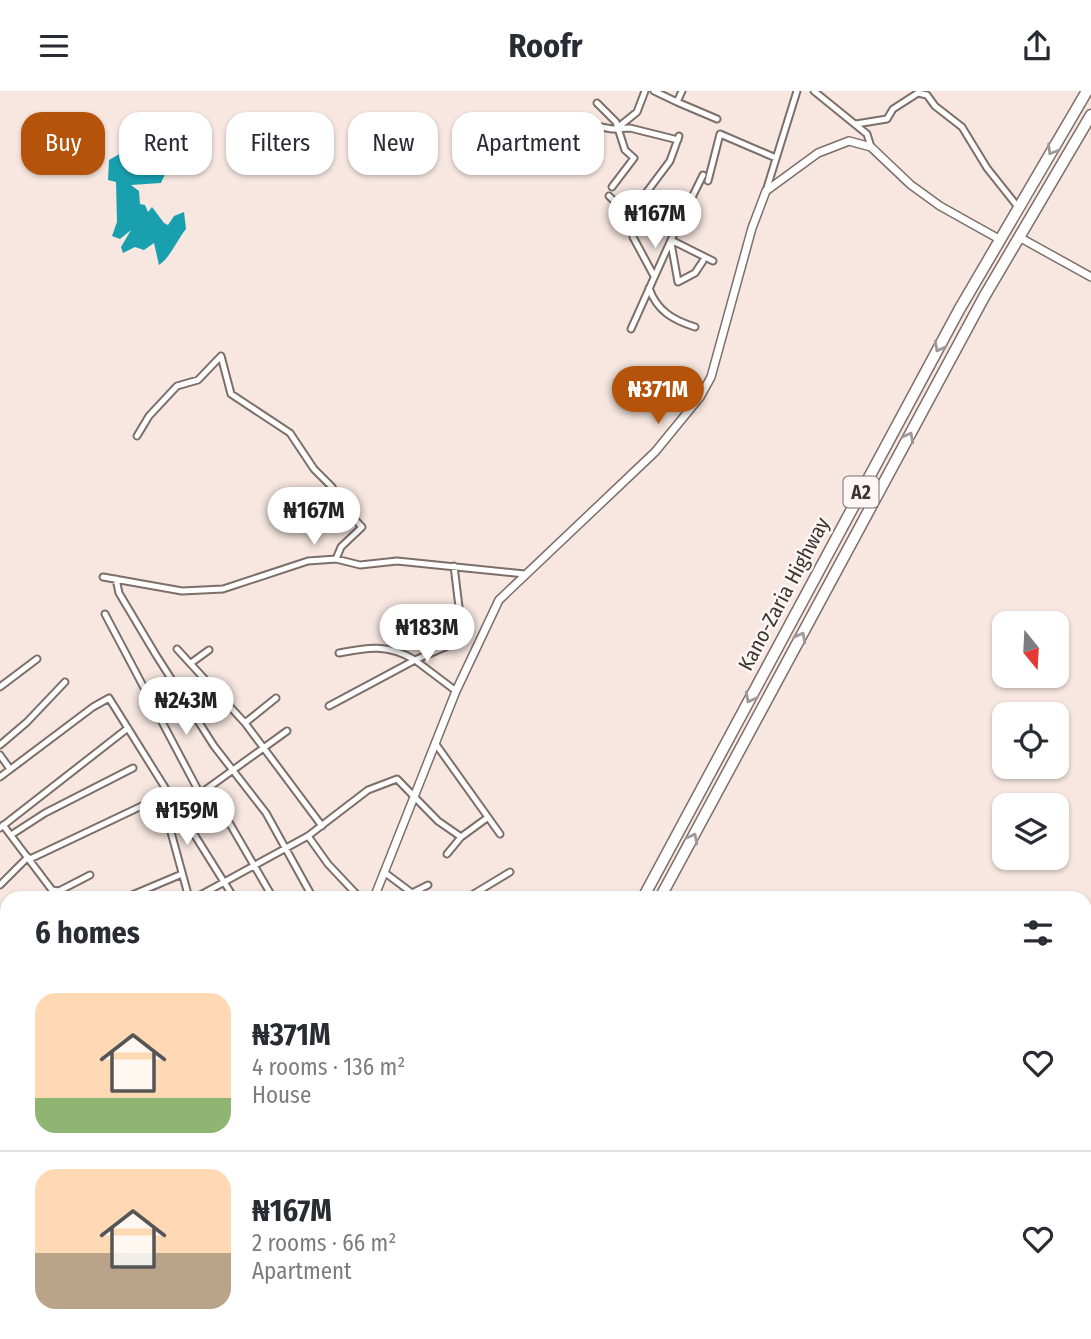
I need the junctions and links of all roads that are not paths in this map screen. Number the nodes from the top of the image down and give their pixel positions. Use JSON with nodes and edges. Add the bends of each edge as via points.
{"nodes":[{"id":1,"x":645,"y":91,"type":"edge"},
{"id":2,"x":654,"y":91,"type":"edge"},
{"id":3,"x":682,"y":91,"type":"edge"},
{"id":4,"x":797,"y":91,"type":"edge"},
{"id":5,"x":814,"y":91,"type":"edge"},
{"id":6,"x":917,"y":92,"type":"edge"},
{"id":7,"x":1081,"y":93,"type":"edge"},
{"id":8,"x":677,"y":102,"type":"junction"},
{"id":9,"x":597,"y":103,"type":"dead end"},
{"id":10,"x":1091,"y":115,"type":"edge"},
{"id":11,"x":717,"y":119,"type":"dead end"},
{"id":12,"x":856,"y":124,"type":"junction"},
{"id":13,"x":604,"y":127,"type":"edge"},
{"id":14,"x":616,"y":129,"type":"junction"},
{"id":15,"x":871,"y":147,"type":"junction"},
{"id":16,"x":776,"y":158,"type":"junction"},
{"id":17,"x":703,"y":175,"type":"dead end"},
{"id":18,"x":708,"y":181,"type":"dead end"},
{"id":19,"x":612,"y":187,"type":"dead end"},
{"id":20,"x":766,"y":191,"type":"junction"},
{"id":21,"x":609,"y":196,"type":"dead end"},
{"id":22,"x":1018,"y":207,"type":"junction"},
{"id":23,"x":633,"y":237,"type":"dead end"},
{"id":24,"x":1019,"y":237,"type":"junction"},
{"id":25,"x":999,"y":239,"type":"junction"},
{"id":26,"x":671,"y":240,"type":"junction"},
{"id":27,"x":703,"y":261,"type":"dead end"},
{"id":28,"x":713,"y":261,"type":"dead end"},
{"id":29,"x":654,"y":276,"type":"junction"},
{"id":30,"x":1091,"y":277,"type":"edge"},
{"id":31,"x":649,"y":286,"type":"junction"},
{"id":32,"x":695,"y":327,"type":"dead end"},
{"id":33,"x":631,"y":328,"type":"dead end"},
{"id":34,"x":137,"y":436,"type":"dead end"},
{"id":35,"x":336,"y":559,"type":"junction"},
{"id":36,"x":454,"y":566,"type":"junction"},
{"id":37,"x":525,"y":574,"type":"junction"},
{"id":38,"x":103,"y":577,"type":"dead end"},
{"id":39,"x":116,"y":579,"type":"junction"},
{"id":40,"x":105,"y":614,"type":"dead end"},
{"id":41,"x":177,"y":649,"type":"dead end"},
{"id":42,"x":209,"y":650,"type":"dead end"},
{"id":43,"x":339,"y":653,"type":"dead end"},
{"id":44,"x":37,"y":659,"type":"dead end"},
{"id":45,"x":415,"y":660,"type":"junction"},
{"id":46,"x":191,"y":663,"type":"junction"},
{"id":47,"x":65,"y":682,"type":"dead end"},
{"id":48,"x":0,"y":687,"type":"edge"},
{"id":49,"x":456,"y":691,"type":"junction"},
{"id":50,"x":276,"y":698,"type":"dead end"},
{"id":51,"x":329,"y":706,"type":"dead end"},
{"id":52,"x":244,"y":723,"type":"junction"},
{"id":53,"x":128,"y":728,"type":"junction"},
{"id":54,"x":287,"y":731,"type":"dead end"},
{"id":55,"x":435,"y":743,"type":"junction"},
{"id":56,"x":0,"y":745,"type":"edge"},
{"id":57,"x":264,"y":748,"type":"junction"},
{"id":58,"x":0,"y":755,"type":"edge"},
{"id":59,"x":133,"y":768,"type":"dead end"},
{"id":60,"x":10,"y":769,"type":"junction"},
{"id":61,"x":232,"y":772,"type":"junction"},
{"id":62,"x":0,"y":777,"type":"edge"},
{"id":63,"x":203,"y":793,"type":"junction"},
{"id":64,"x":167,"y":794,"type":"junction"},
{"id":65,"x":414,"y":796,"type":"junction"},
{"id":66,"x":163,"y":803,"type":"dead end"},
{"id":67,"x":179,"y":809,"type":"junction"},
{"id":68,"x":487,"y":818,"type":"junction"},
{"id":69,"x":2,"y":826,"type":"edge"},
{"id":70,"x":322,"y":826,"type":"junction"},
{"id":71,"x":500,"y":834,"type":"dead end"},
{"id":72,"x":12,"y":835,"type":"junction"},
{"id":73,"x":307,"y":836,"type":"junction"},
{"id":74,"x":461,"y":837,"type":"junction"},
{"id":75,"x":285,"y":848,"type":"junction"},
{"id":76,"x":447,"y":854,"type":"dead end"},
{"id":77,"x":29,"y":858,"type":"junction"},
{"id":78,"x":255,"y":866,"type":"junction"},
{"id":79,"x":384,"y":872,"type":"junction"},
{"id":80,"x":510,"y":872,"type":"dead end"},
{"id":81,"x":182,"y":874,"type":"junction"},
{"id":82,"x":90,"y":875,"type":"dead end"},
{"id":83,"x":223,"y":882,"type":"junction"},
{"id":84,"x":0,"y":885,"type":"edge"},
{"id":85,"x":428,"y":885,"type":"dead end"},
{"id":86,"x":52,"y":890,"type":"joint"},
{"id":87,"x":142,"y":891,"type":"edge"},
{"id":88,"x":187,"y":891,"type":"edge"},
{"id":89,"x":208,"y":891,"type":"edge"},
{"id":90,"x":229,"y":891,"type":"edge"},
{"id":91,"x":269,"y":891,"type":"edge"},
{"id":92,"x":309,"y":891,"type":"edge"},
{"id":93,"x":353,"y":891,"type":"edge"},
{"id":94,"x":377,"y":891,"type":"edge"},
{"id":95,"x":409,"y":891,"type":"edge"},
{"id":96,"x":416,"y":891,"type":"edge"},
{"id":97,"x":479,"y":891,"type":"edge"},
{"id":98,"x":647,"y":891,"type":"edge"},
{"id":99,"x":664,"y":891,"type":"edge"}],
"edges":[{"from":1,"to":14,"type":"street","via":[[637,112]]},
{"from":2,"to":8,"type":"street"},
{"from":3,"to":8,"type":"street"},
{"from":4,"to":16,"type":"street"},
{"from":5,"to":12,"type":"street"},
{"from":6,"to":12,"type":"street","via":[[893,109],[887,120]]},
{"from":6,"to":22,"type":"street","via":[[927,95],[962,127]]},
{"from":7,"to":22,"type":"highway","name":"Kano-Zaria Highway","number":"A2","one_way":true},
{"from":8,"to":11,"type":"street"},
{"from":9,"to":14,"type":"street","via":[[616,122]]},
{"from":10,"to":24,"type":"highway","name":"Kano-Zaria Highway","number":"A2"},
{"from":12,"to":15,"type":"street","via":[[867,134]]},
{"from":13,"to":14,"type":"street"},
{"from":14,"to":19,"type":"street","via":[[634,158]]},
{"from":14,"to":21,"type":"street","via":[[678,138],[670,161],[628,218]]},
{"from":15,"to":20,"type":"street","via":[[849,141],[818,153]]},
{"from":15,"to":25,"type":"street","via":[[940,206]]},
{"from":16,"to":18,"type":"street","via":[[720,134]]},
{"from":16,"to":20,"type":"street"},
{"from":17,"to":26,"type":"street"},
{"from":20,"to":37,"type":"street","via":[[711,377],[699,397],[655,452]]},
{"from":22,"to":25,"type":"highway","name":"Kano-Zaria Highway","number":"A2"},
{"from":23,"to":29,"type":"street"},
{"from":24,"to":30,"type":"street"},
{"from":99,"to":24,"type":"highway","name":"Kano-Zaria Highway","number":"A2","one_way":true},
{"from":25,"to":98,"type":"highway","name":"Kano-Zaria Highway","number":"A2","one_way":true},
{"from":26,"to":27,"type":"street","via":[[678,282],[695,273]]},
{"from":26,"to":28,"type":"street"},
{"from":26,"to":29,"type":"street"},
{"from":29,"to":31,"type":"street"},
{"from":31,"to":32,"type":"street","via":[[664,312]]},
{"from":31,"to":33,"type":"street"},
{"from":34,"to":35,"type":"street","via":[[177,386],[198,380],[221,356],[231,394],[290,433],[362,527],[341,547]]},
{"from":35,"to":36,"type":"street","via":[[360,565],[397,561]]},
{"from":35,"to":39,"type":"street","via":[[308,561],[223,589],[182,591]]},
{"from":36,"to":37,"type":"street"},
{"from":36,"to":45,"type":"street","via":[[460,615],[454,643]]},
{"from":37,"to":49,"type":"street","via":[[499,600]]},
{"from":38,"to":39,"type":"street"},
{"from":39,"to":61,"type":"street","via":[[118,593]]},
{"from":40,"to":63,"type":"street"},
{"from":41,"to":46,"type":"street"},
{"from":42,"to":46,"type":"street"},
{"from":43,"to":45,"type":"street","via":[[385,647]]},
{"from":44,"to":48,"type":"street"},
{"from":45,"to":49,"type":"street"},
{"from":45,"to":51,"type":"street"},
{"from":46,"to":52,"type":"street"},
{"from":47,"to":56,"type":"street"},
{"from":49,"to":55,"type":"street"},
{"from":50,"to":52,"type":"street"},
{"from":52,"to":57,"type":"street"},
{"from":53,"to":60,"type":"street","via":[[109,698]]},
{"from":53,"to":64,"type":"street"},
{"from":53,"to":69,"type":"street"},
{"from":54,"to":57,"type":"street"},
{"from":55,"to":65,"type":"street"},
{"from":55,"to":68,"type":"street"},
{"from":57,"to":61,"type":"street"},
{"from":57,"to":70,"type":"street"},
{"from":58,"to":60,"type":"street"},
{"from":59,"to":72,"type":"street"},
{"from":60,"to":62,"type":"street"},
{"from":61,"to":63,"type":"street"},
{"from":61,"to":75,"type":"street","via":[[266,813]]},
{"from":63,"to":67,"type":"street"},
{"from":63,"to":78,"type":"street","via":[[230,824]]},
{"from":64,"to":67,"type":"street"},
{"from":64,"to":77,"type":"street"},
{"from":65,"to":70,"type":"street","via":[[397,779],[368,790]]},
{"from":65,"to":74,"type":"street"},
{"from":65,"to":79,"type":"street"},
{"from":66,"to":81,"type":"street"},
{"from":67,"to":83,"type":"street"},
{"from":68,"to":71,"type":"street"},
{"from":68,"to":74,"type":"street"},
{"from":69,"to":72,"type":"street"},
{"from":70,"to":73,"type":"street"},
{"from":72,"to":77,"type":"street"},
{"from":73,"to":75,"type":"street"},
{"from":73,"to":93,"type":"street"},
{"from":74,"to":76,"type":"street"},
{"from":75,"to":78,"type":"street"},
{"from":75,"to":92,"type":"street"},
{"from":77,"to":84,"type":"street"},
{"from":77,"to":86,"type":"street"},
{"from":78,"to":83,"type":"street"},
{"from":78,"to":91,"type":"street"},
{"from":79,"to":94,"type":"street"},
{"from":79,"to":95,"type":"street"},
{"from":80,"to":97,"type":"street"},
{"from":81,"to":87,"type":"street"},
{"from":81,"to":88,"type":"street"},
{"from":82,"to":86,"type":"street","via":[[59,891]]},
{"from":83,"to":89,"type":"street"},
{"from":83,"to":90,"type":"street"},
{"from":85,"to":96,"type":"street"}]}
